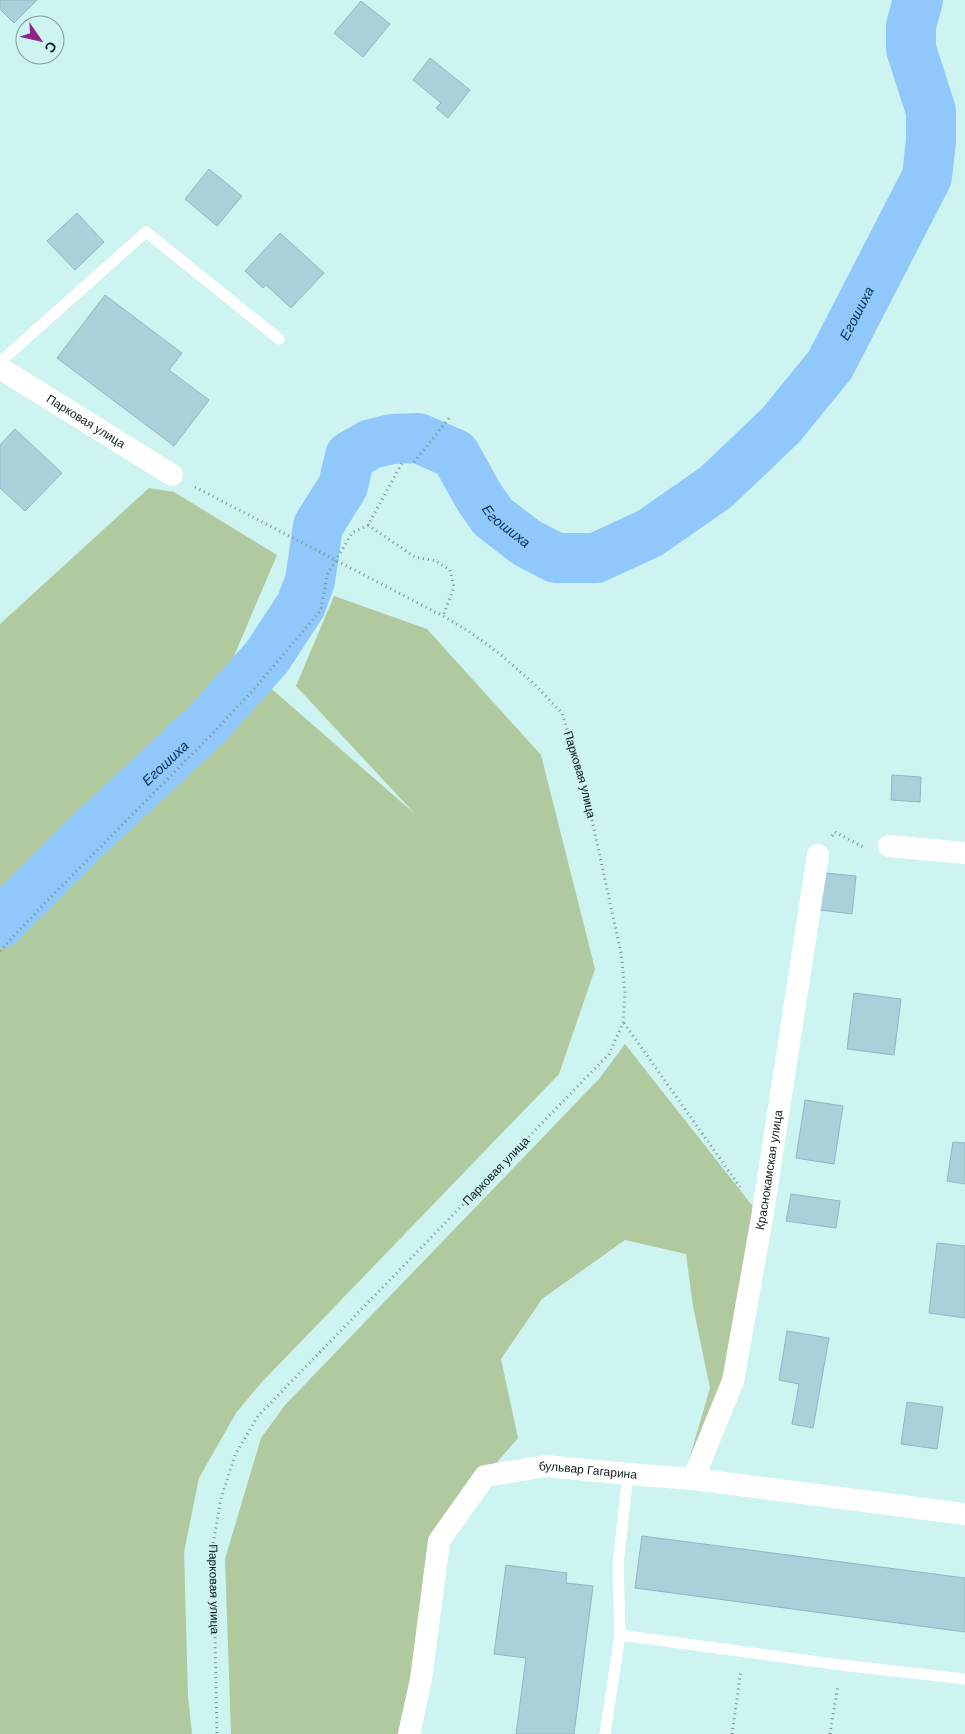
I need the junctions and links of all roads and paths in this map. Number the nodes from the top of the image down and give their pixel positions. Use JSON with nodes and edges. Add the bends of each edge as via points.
{"nodes":[{"id":1,"x":279,"y":339,"type":"dead end"},
{"id":2,"x":0,"y":362,"type":"edge"},
{"id":3,"x":0,"y":368,"type":"edge"},
{"id":4,"x":450,"y":417,"type":"dead end"},
{"id":5,"x":414,"y":462,"type":"dead end"},
{"id":6,"x":402,"y":463,"type":"dead end"},
{"id":7,"x":172,"y":475,"type":"joint"},
{"id":8,"x":368,"y":524,"type":"junction"},
{"id":9,"x":442,"y":616,"type":"junction"},
{"id":10,"x":889,"y":846,"type":"joint"},
{"id":11,"x":965,"y":853,"type":"edge"},
{"id":12,"x":818,"y":855,"type":"joint"},
{"id":13,"x":0,"y":951,"type":"edge"},
{"id":14,"x":623,"y":1023,"type":"junction"},
{"id":15,"x":762,"y":1218,"type":"junction"},
{"id":16,"x":628,"y":1474,"type":"junction"},
{"id":17,"x":692,"y":1479,"type":"junction"},
{"id":18,"x":965,"y":1514,"type":"edge"},
{"id":19,"x":620,"y":1635,"type":"junction"},
{"id":20,"x":744,"y":1652,"type":"junction"},
{"id":21,"x":841,"y":1665,"type":"junction"},
{"id":22,"x":965,"y":1679,"type":"edge"},
{"id":23,"x":217,"y":1734,"type":"edge"},
{"id":24,"x":409,"y":1734,"type":"edge"},
{"id":25,"x":605,"y":1734,"type":"edge"},
{"id":26,"x":732,"y":1734,"type":"edge"},
{"id":27,"x":830,"y":1734,"type":"edge"}],
"edges":[{"from":1,"to":2,"type":"lane","via":[[146,232]]},
{"from":3,"to":7,"type":"street","name":"Парковая улица"},
{"from":4,"to":5,"type":"path"},
{"from":6,"to":8,"type":"path"},
{"from":7,"to":9,"type":"path","name":"Парковая улица"},
{"from":8,"to":9,"type":"path","via":[[415,556],[436,561],[450,570],[454,587]]},
{"from":8,"to":13,"type":"path","via":[[352,533],[328,575],[321,610],[255,688]]},
{"from":9,"to":14,"type":"path","name":"Парковая улица","via":[[500,654],[562,713],[586,788],[621,954],[625,992]]},
{"from":10,"to":11,"type":"street"},
{"from":10,"to":12,"type":"path","via":[[863,847],[835,832]]},
{"from":12,"to":15,"type":"street","name":"Краснокамская улица"},
{"from":14,"to":15,"type":"path"},
{"from":14,"to":23,"type":"path","name":"Парковая улица","via":[[609,1054],[258,1416],[235,1455],[213,1544]]},
{"from":15,"to":17,"type":"street","name":"Краснокамская улица","via":[[732,1381]]},
{"from":16,"to":17,"type":"street","name":"бульвар Гагарина"},
{"from":16,"to":19,"type":"lane","via":[[618,1565]]},
{"from":16,"to":24,"type":"street","name":"бульвар Гагарина","via":[[546,1466],[485,1476],[439,1541],[421,1679]]},
{"from":17,"to":18,"type":"street","name":"бульвар Гагарина"},
{"from":19,"to":20,"type":"lane"},
{"from":19,"to":25,"type":"lane"},
{"from":20,"to":21,"type":"lane"},
{"from":20,"to":26,"type":"path"},
{"from":21,"to":22,"type":"lane"},
{"from":21,"to":27,"type":"path"}]}
